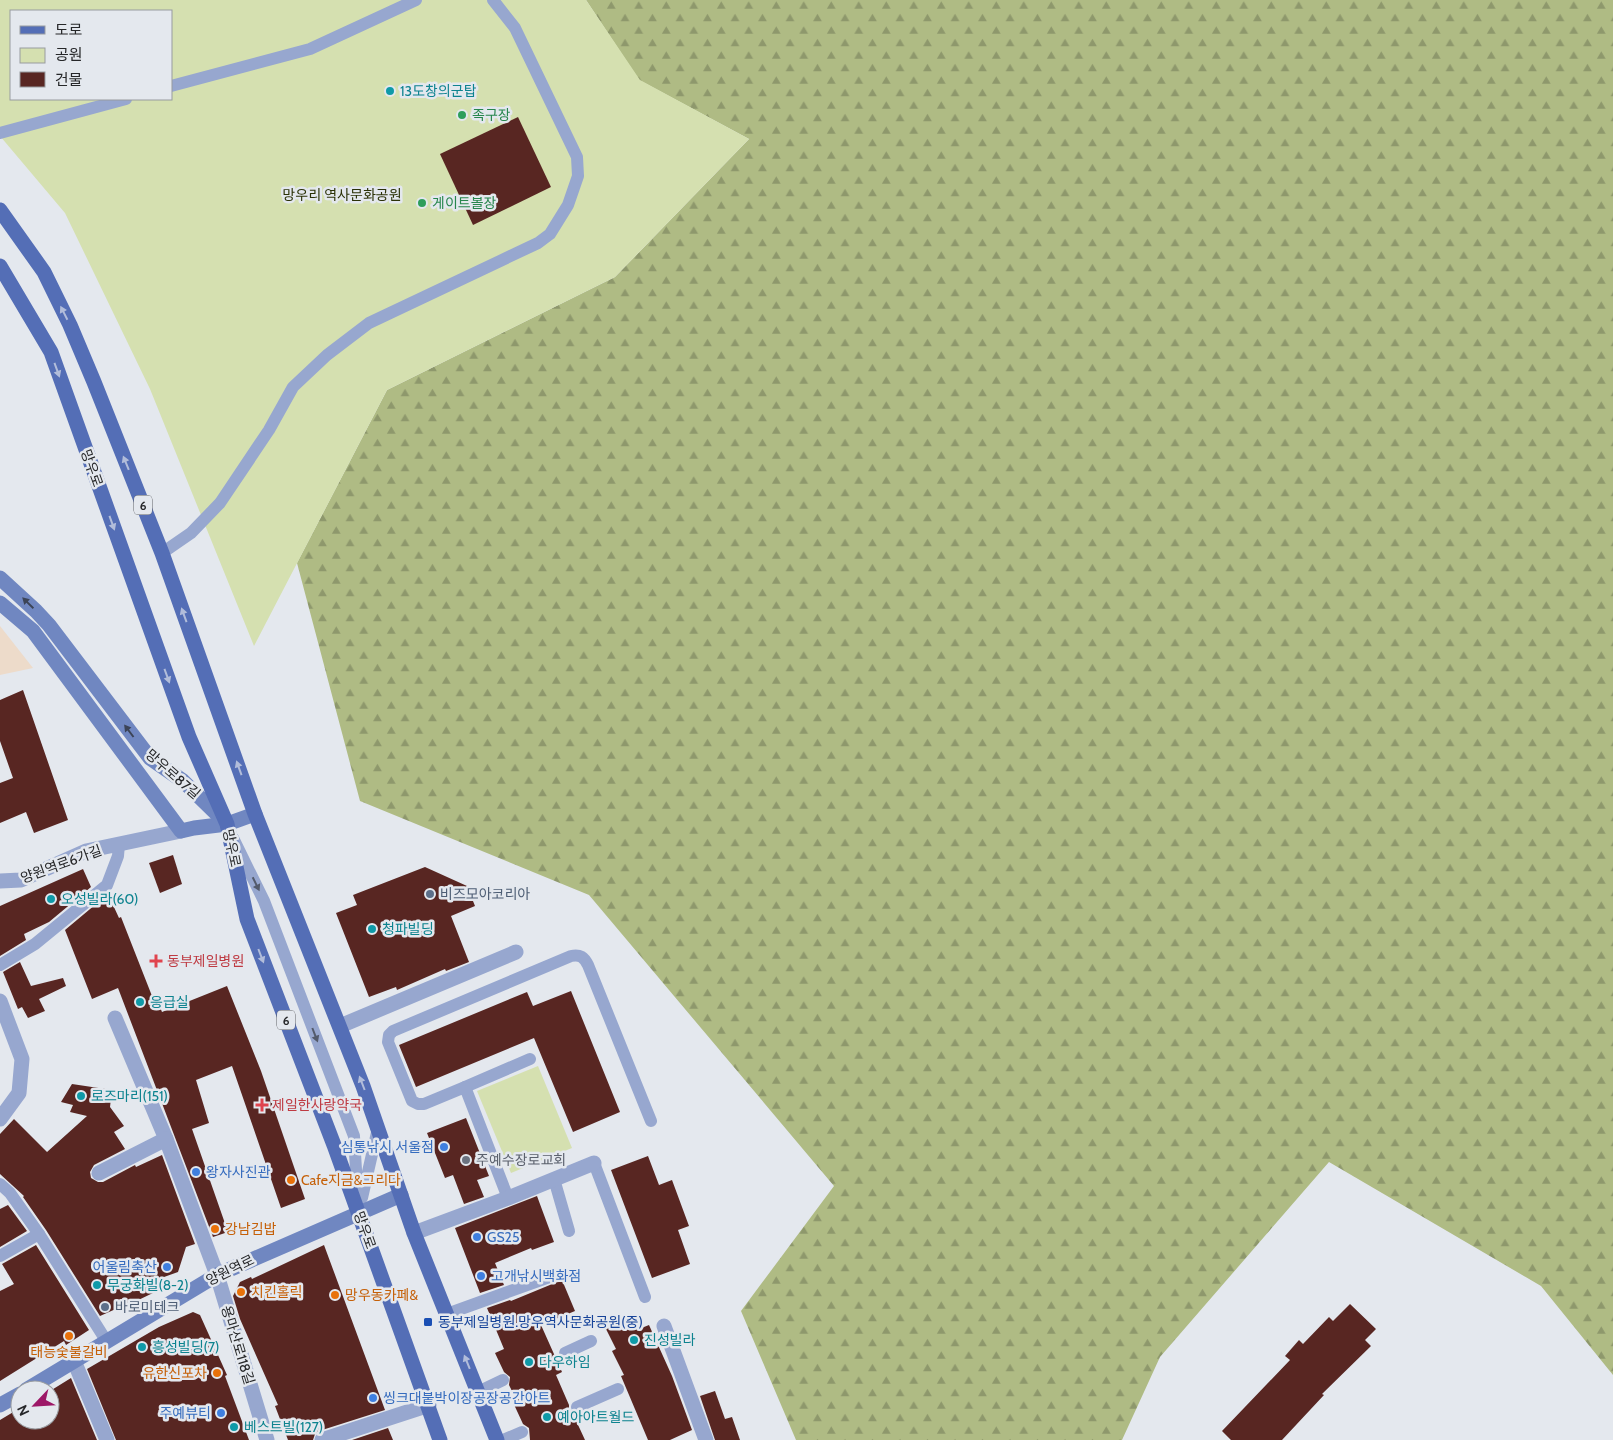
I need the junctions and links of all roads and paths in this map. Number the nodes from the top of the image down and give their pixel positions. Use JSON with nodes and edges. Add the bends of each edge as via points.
{"nodes":[{"id":1,"x":416,"y":0,"type":"edge"},
{"id":2,"x":493,"y":0,"type":"edge"},
{"id":3,"x":172,"y":86,"type":"edge"},
{"id":4,"x":122,"y":100,"type":"edge"},
{"id":5,"x":0,"y":133,"type":"edge"},
{"id":6,"x":0,"y":210,"type":"edge"},
{"id":7,"x":0,"y":266,"type":"edge"},
{"id":8,"x":162,"y":554,"type":"junction"},
{"id":9,"x":0,"y":578,"type":"edge"},
{"id":10,"x":0,"y":603,"type":"edge"},
{"id":11,"x":255,"y":814,"type":"junction"},
{"id":12,"x":227,"y":824,"type":"junction"},
{"id":13,"x":181,"y":831,"type":"junction"},
{"id":14,"x":119,"y":844,"type":"junction"},
{"id":15,"x":0,"y":881,"type":"edge"},
{"id":16,"x":516,"y":952,"type":"dead end"},
{"id":17,"x":0,"y":965,"type":"edge"},
{"id":18,"x":0,"y":1001,"type":"edge"},
{"id":19,"x":115,"y":1018,"type":"dead end"},
{"id":20,"x":340,"y":1026,"type":"junction"},
{"id":21,"x":530,"y":1059,"type":"dead end"},
{"id":22,"x":465,"y":1087,"type":"junction"},
{"id":23,"x":0,"y":1119,"type":"edge"},
{"id":24,"x":650,"y":1121,"type":"dead end"},
{"id":25,"x":378,"y":1128,"type":"junction"},
{"id":26,"x":166,"y":1139,"type":"junction"},
{"id":27,"x":594,"y":1163,"type":"joint"},
{"id":28,"x":99,"y":1173,"type":"dead end"},
{"id":29,"x":554,"y":1179,"type":"junction"},
{"id":30,"x":0,"y":1184,"type":"edge"},
{"id":31,"x":400,"y":1195,"type":"junction"},
{"id":32,"x":508,"y":1198,"type":"junction"},
{"id":33,"x":359,"y":1212,"type":"junction"},
{"id":34,"x":569,"y":1231,"type":"dead end"},
{"id":35,"x":414,"y":1232,"type":"junction"},
{"id":36,"x":39,"y":1234,"type":"junction"},
{"id":37,"x":0,"y":1256,"type":"edge"},
{"id":38,"x":217,"y":1275,"type":"junction"},
{"id":39,"x":555,"y":1275,"type":"dead end"},
{"id":40,"x":645,"y":1297,"type":"dead end"},
{"id":41,"x":447,"y":1314,"type":"junction"},
{"id":42,"x":664,"y":1326,"type":"dead end"},
{"id":43,"x":591,"y":1340,"type":"dead end"},
{"id":44,"x":108,"y":1342,"type":"junction"},
{"id":45,"x":565,"y":1353,"type":"dead end"},
{"id":46,"x":74,"y":1361,"type":"junction"},
{"id":47,"x":43,"y":1380,"type":"edge"},
{"id":48,"x":503,"y":1380,"type":"dead end"},
{"id":49,"x":618,"y":1389,"type":"dead end"},
{"id":50,"x":478,"y":1392,"type":"junction"},
{"id":51,"x":429,"y":1405,"type":"junction"},
{"id":52,"x":577,"y":1407,"type":"dead end"},
{"id":53,"x":522,"y":1432,"type":"dead end"},
{"id":54,"x":107,"y":1440,"type":"edge"},
{"id":55,"x":267,"y":1440,"type":"edge"},
{"id":56,"x":322,"y":1440,"type":"edge"},
{"id":57,"x":440,"y":1440,"type":"edge"},
{"id":58,"x":497,"y":1440,"type":"edge"},
{"id":59,"x":503,"y":1440,"type":"edge"},
{"id":60,"x":706,"y":1440,"type":"edge"}],
"edges":[{"from":1,"to":3,"type":"lane","via":[[310,50]]},
{"from":2,"to":8,"type":"lane","via":[[515,28],[576,157],[578,176],[560,221],[538,243],[369,323],[327,355],[293,387],[269,430],[220,503],[191,533]]},
{"from":4,"to":5,"type":"lane"},
{"from":8,"to":6,"type":"main road","number":"6","one_way":true,"via":[[70,325],[44,272]]},
{"from":7,"to":12,"type":"main road","name":"망우로","number":"6","one_way":true,"via":[[51,352],[189,737]]},
{"from":11,"to":8,"type":"main road","number":"6","one_way":true},
{"from":12,"to":9,"type":"street","name":"망우로87길","one_way":true,"via":[[183,781],[150,758],[48,625]]},
{"from":10,"to":13,"type":"street","name":"망우로87길","via":[[33,631]]},
{"from":11,"to":12,"type":"street"},
{"from":11,"to":20,"type":"main road","number":"6"},
{"from":12,"to":13,"type":"street"},
{"from":12,"to":33,"type":"main road","name":"망우로","number":"6","one_way":true,"via":[[247,920]]},
{"from":12,"to":33,"type":"lane","one_way":true,"via":[[264,901],[354,1136]]},
{"from":13,"to":14,"type":"street","name":"양원역로6가길"},
{"from":14,"to":15,"type":"street","name":"양원역로6가길","via":[[86,851],[21,880]]},
{"from":14,"to":17,"type":"lane","via":[[107,885],[35,944]]},
{"from":16,"to":20,"type":"street"},
{"from":18,"to":23,"type":"street","via":[[22,1059],[19,1094]]},
{"from":19,"to":26,"type":"street","name":"용마산로118길"},
{"from":25,"to":20,"type":"main road","number":"6","one_way":true},
{"from":21,"to":22,"type":"lane"},
{"from":22,"to":24,"type":"lane","via":[[424,1104],[412,1101],[388,1042],[389,1035],[577,955],[588,965]]},
{"from":22,"to":32,"type":"lane"},
{"from":25,"to":31,"type":"main road","number":"6"},
{"from":25,"to":33,"type":"lane"},
{"from":26,"to":28,"type":"street"},
{"from":26,"to":38,"type":"street","name":"용마산로118길"},
{"from":27,"to":29,"type":"street"},
{"from":27,"to":40,"type":"lane"},
{"from":29,"to":32,"type":"street"},
{"from":29,"to":34,"type":"lane"},
{"from":30,"to":36,"type":"lane"},
{"from":31,"to":33,"type":"street","name":"양원역로"},
{"from":31,"to":35,"type":"main road","number":"6"},
{"from":32,"to":35,"type":"street"},
{"from":33,"to":38,"type":"street","name":"양원역로"},
{"from":33,"to":51,"type":"main road","name":"망우로","number":"6"},
{"from":35,"to":41,"type":"main road","number":"6"},
{"from":36,"to":37,"type":"lane"},
{"from":36,"to":44,"type":"lane"},
{"from":38,"to":44,"type":"street","name":"양원역로"},
{"from":38,"to":55,"type":"street","name":"용마산로118길"},
{"from":39,"to":41,"type":"lane"},
{"from":50,"to":41,"type":"main road","number":"6","one_way":true},
{"from":42,"to":60,"type":"street"},
{"from":43,"to":45,"type":"lane"},
{"from":44,"to":46,"type":"street","name":"양원역로"},
{"from":46,"to":47,"type":"street","name":"양원역로"},
{"from":46,"to":54,"type":"street"},
{"from":48,"to":50,"type":"lane"},
{"from":49,"to":52,"type":"lane"},
{"from":50,"to":58,"type":"main road","number":"6"},
{"from":51,"to":56,"type":"street"},
{"from":51,"to":57,"type":"main road","name":"망우로","number":"6"},
{"from":53,"to":59,"type":"lane"}]}
